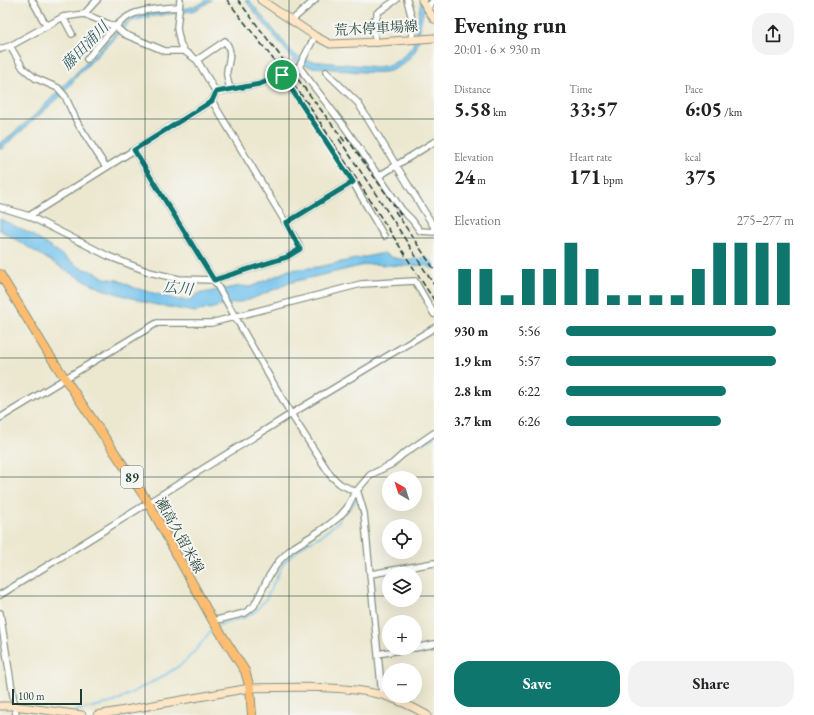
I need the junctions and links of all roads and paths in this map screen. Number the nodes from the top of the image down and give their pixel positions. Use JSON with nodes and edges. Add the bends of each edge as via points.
{"nodes":[{"id":1,"x":32,"y":0,"type":"edge"},
{"id":2,"x":97,"y":0,"type":"edge"},
{"id":3,"x":180,"y":0,"type":"edge"},
{"id":4,"x":261,"y":0,"type":"edge"},
{"id":5,"x":315,"y":0,"type":"edge"},
{"id":6,"x":396,"y":0,"type":"edge"},
{"id":7,"x":407,"y":0,"type":"edge"},
{"id":8,"x":422,"y":0,"type":"edge"},
{"id":9,"x":434,"y":0,"type":"edge"},
{"id":10,"x":179,"y":7,"type":"junction"},
{"id":11,"x":427,"y":8,"type":"junction"},
{"id":12,"x":84,"y":14,"type":"junction"},
{"id":13,"x":63,"y":17,"type":"junction"},
{"id":14,"x":434,"y":19,"type":"edge"},
{"id":15,"x":291,"y":20,"type":"junction"},
{"id":16,"x":46,"y":25,"type":"junction"},
{"id":17,"x":116,"y":27,"type":"junction"},
{"id":18,"x":72,"y":34,"type":"dead end"},
{"id":19,"x":314,"y":36,"type":"junction"},
{"id":20,"x":434,"y":38,"type":"edge"},
{"id":21,"x":411,"y":39,"type":"junction"},
{"id":22,"x":377,"y":43,"type":"junction"},
{"id":23,"x":10,"y":46,"type":"junction"},
{"id":24,"x":0,"y":48,"type":"edge"},
{"id":25,"x":184,"y":51,"type":"junction"},
{"id":26,"x":87,"y":59,"type":"dead end"},
{"id":27,"x":197,"y":60,"type":"junction"},
{"id":28,"x":299,"y":67,"type":"junction"},
{"id":29,"x":326,"y":72,"type":"dead end"},
{"id":30,"x":282,"y":75,"type":"junction"},
{"id":31,"x":230,"y":90,"type":"junction"},
{"id":32,"x":216,"y":92,"type":"junction"},
{"id":33,"x":212,"y":101,"type":"junction"},
{"id":34,"x":434,"y":142,"type":"edge"},
{"id":35,"x":134,"y":150,"type":"junction"},
{"id":36,"x":396,"y":166,"type":"junction"},
{"id":37,"x":106,"y":167,"type":"junction"},
{"id":38,"x":379,"y":176,"type":"junction"},
{"id":39,"x":353,"y":182,"type":"junction"},
{"id":40,"x":0,"y":207,"type":"edge"},
{"id":41,"x":29,"y":216,"type":"junction"},
{"id":42,"x":286,"y":223,"type":"junction"},
{"id":43,"x":434,"y":227,"type":"edge"},
{"id":44,"x":434,"y":232,"type":"edge"},
{"id":45,"x":384,"y":236,"type":"dead end"},
{"id":46,"x":0,"y":274,"type":"edge"},
{"id":47,"x":215,"y":281,"type":"junction"},
{"id":48,"x":434,"y":314,"type":"edge"},
{"id":49,"x":234,"y":315,"type":"junction"},
{"id":50,"x":434,"y":328,"type":"edge"},
{"id":51,"x":65,"y":377,"type":"junction"},
{"id":52,"x":291,"y":414,"type":"junction"},
{"id":53,"x":0,"y":418,"type":"edge"},
{"id":54,"x":434,"y":433,"type":"edge"},
{"id":55,"x":356,"y":492,"type":"junction"},
{"id":56,"x":148,"y":502,"type":"junction"},
{"id":57,"x":434,"y":563,"type":"edge"},
{"id":58,"x":371,"y":574,"type":"junction"},
{"id":59,"x":0,"y":595,"type":"edge"},
{"id":60,"x":0,"y":613,"type":"edge"},
{"id":61,"x":213,"y":621,"type":"junction"},
{"id":62,"x":2,"y":637,"type":"edge"},
{"id":63,"x":434,"y":644,"type":"edge"},
{"id":64,"x":422,"y":646,"type":"edge"},
{"id":65,"x":382,"y":653,"type":"edge"},
{"id":66,"x":378,"y":654,"type":"junction"},
{"id":67,"x":250,"y":688,"type":"junction"},
{"id":68,"x":382,"y":695,"type":"joint"},
{"id":69,"x":402,"y":703,"type":"edge"},
{"id":70,"x":0,"y":706,"type":"edge"},
{"id":71,"x":14,"y":706,"type":"junction"},
{"id":72,"x":16,"y":715,"type":"edge"},
{"id":73,"x":82,"y":715,"type":"edge"},
{"id":74,"x":97,"y":715,"type":"edge"},
{"id":75,"x":252,"y":715,"type":"edge"},
{"id":76,"x":427,"y":715,"type":"edge"}],
"edges":[{"from":1,"to":16,"type":"street"},
{"from":2,"to":12,"type":"street"},
{"from":3,"to":10,"type":"street"},
{"from":4,"to":15,"type":"street","name":"荒木停車場線"},
{"from":5,"to":15,"type":"street"},
{"from":6,"to":22,"type":"street","via":[[377,13],[370,23]]},
{"from":7,"to":21,"type":"street","via":[[414,26]]},
{"from":8,"to":11,"type":"street"},
{"from":9,"to":11,"type":"street"},
{"from":10,"to":17,"type":"street","via":[[133,14]]},
{"from":10,"to":25,"type":"street","via":[[177,28]]},
{"from":11,"to":14,"type":"street"},
{"from":12,"to":13,"type":"street"},
{"from":12,"to":17,"type":"street"},
{"from":13,"to":16,"type":"street"},
{"from":13,"to":18,"type":"street"},
{"from":15,"to":19,"type":"street","name":"荒木停車場線"},
{"from":16,"to":23,"type":"street"},
{"from":17,"to":25,"type":"street","via":[[124,34],[165,52]]},
{"from":17,"to":26,"type":"street"},
{"from":19,"to":22,"type":"street","name":"荒木停車場線","via":[[330,44]]},
{"from":19,"to":28,"type":"street"},
{"from":20,"to":21,"type":"street","name":"荒木停車場線"},
{"from":21,"to":22,"type":"street","name":"荒木停車場線"},
{"from":23,"to":24,"type":"street"},
{"from":23,"to":37,"type":"street","via":[[23,68],[35,78],[58,88],[65,96],[78,124]]},
{"from":25,"to":27,"type":"street"},
{"from":27,"to":31,"type":"street","via":[[225,41],[230,47],[226,72]]},
{"from":27,"to":32,"type":"street"},
{"from":28,"to":30,"type":"street"},
{"from":28,"to":38,"type":"street"},
{"from":29,"to":36,"type":"street","via":[[358,103]]},
{"from":30,"to":31,"type":"street","via":[[260,84]]},
{"from":30,"to":39,"type":"street"},
{"from":31,"to":32,"type":"street"},
{"from":32,"to":33,"type":"street"},
{"from":33,"to":35,"type":"street"},
{"from":33,"to":42,"type":"street"},
{"from":34,"to":36,"type":"street"},
{"from":35,"to":37,"type":"street"},
{"from":35,"to":47,"type":"street"},
{"from":36,"to":38,"type":"street"},
{"from":36,"to":43,"type":"street"},
{"from":37,"to":41,"type":"street"},
{"from":38,"to":44,"type":"street","via":[[420,232]]},
{"from":39,"to":42,"type":"street"},
{"from":39,"to":45,"type":"street"},
{"from":40,"to":41,"type":"street"},
{"from":41,"to":47,"type":"street","via":[[108,256],[149,272],[179,279]]},
{"from":42,"to":47,"type":"street","via":[[300,249],[287,257]]},
{"from":46,"to":51,"type":"main road","name":"瀬高久留米線","number":"89"},
{"from":47,"to":49,"type":"street"},
{"from":48,"to":49,"type":"street","via":[[415,281],[361,284]]},
{"from":49,"to":51,"type":"street","via":[[211,323],[157,323]]},
{"from":49,"to":52,"type":"street"},
{"from":50,"to":52,"type":"street"},
{"from":51,"to":53,"type":"street"},
{"from":51,"to":56,"type":"main road","name":"瀬高久留米線","number":"89"},
{"from":52,"to":55,"type":"street","via":[[331,476]]},
{"from":52,"to":56,"type":"street"},
{"from":54,"to":55,"type":"street","via":[[402,454],[392,464],[370,475]]},
{"from":55,"to":58,"type":"street","via":[[364,513]]},
{"from":55,"to":61,"type":"street","via":[[339,517],[291,549],[279,561],[254,606],[245,612]]},
{"from":56,"to":59,"type":"street"},
{"from":56,"to":61,"type":"main road","name":"瀬高久留米線","number":"89"},
{"from":57,"to":58,"type":"street"},
{"from":58,"to":66,"type":"street"},
{"from":60,"to":62,"type":"street"},
{"from":61,"to":67,"type":"main road","name":"瀬高久留米線","number":"89","via":[[245,671]]},
{"from":62,"to":71,"type":"street"},
{"from":63,"to":64,"type":"street"},
{"from":65,"to":66,"type":"street"},
{"from":66,"to":68,"type":"street"},
{"from":67,"to":68,"type":"street","via":[[322,689]]},
{"from":67,"to":74,"type":"street"},
{"from":67,"to":75,"type":"main road","name":"瀬高久留米線","number":"89"},
{"from":69,"to":76,"type":"street"},
{"from":70,"to":71,"type":"street"},
{"from":71,"to":72,"type":"street"},
{"from":71,"to":73,"type":"street"}]}
